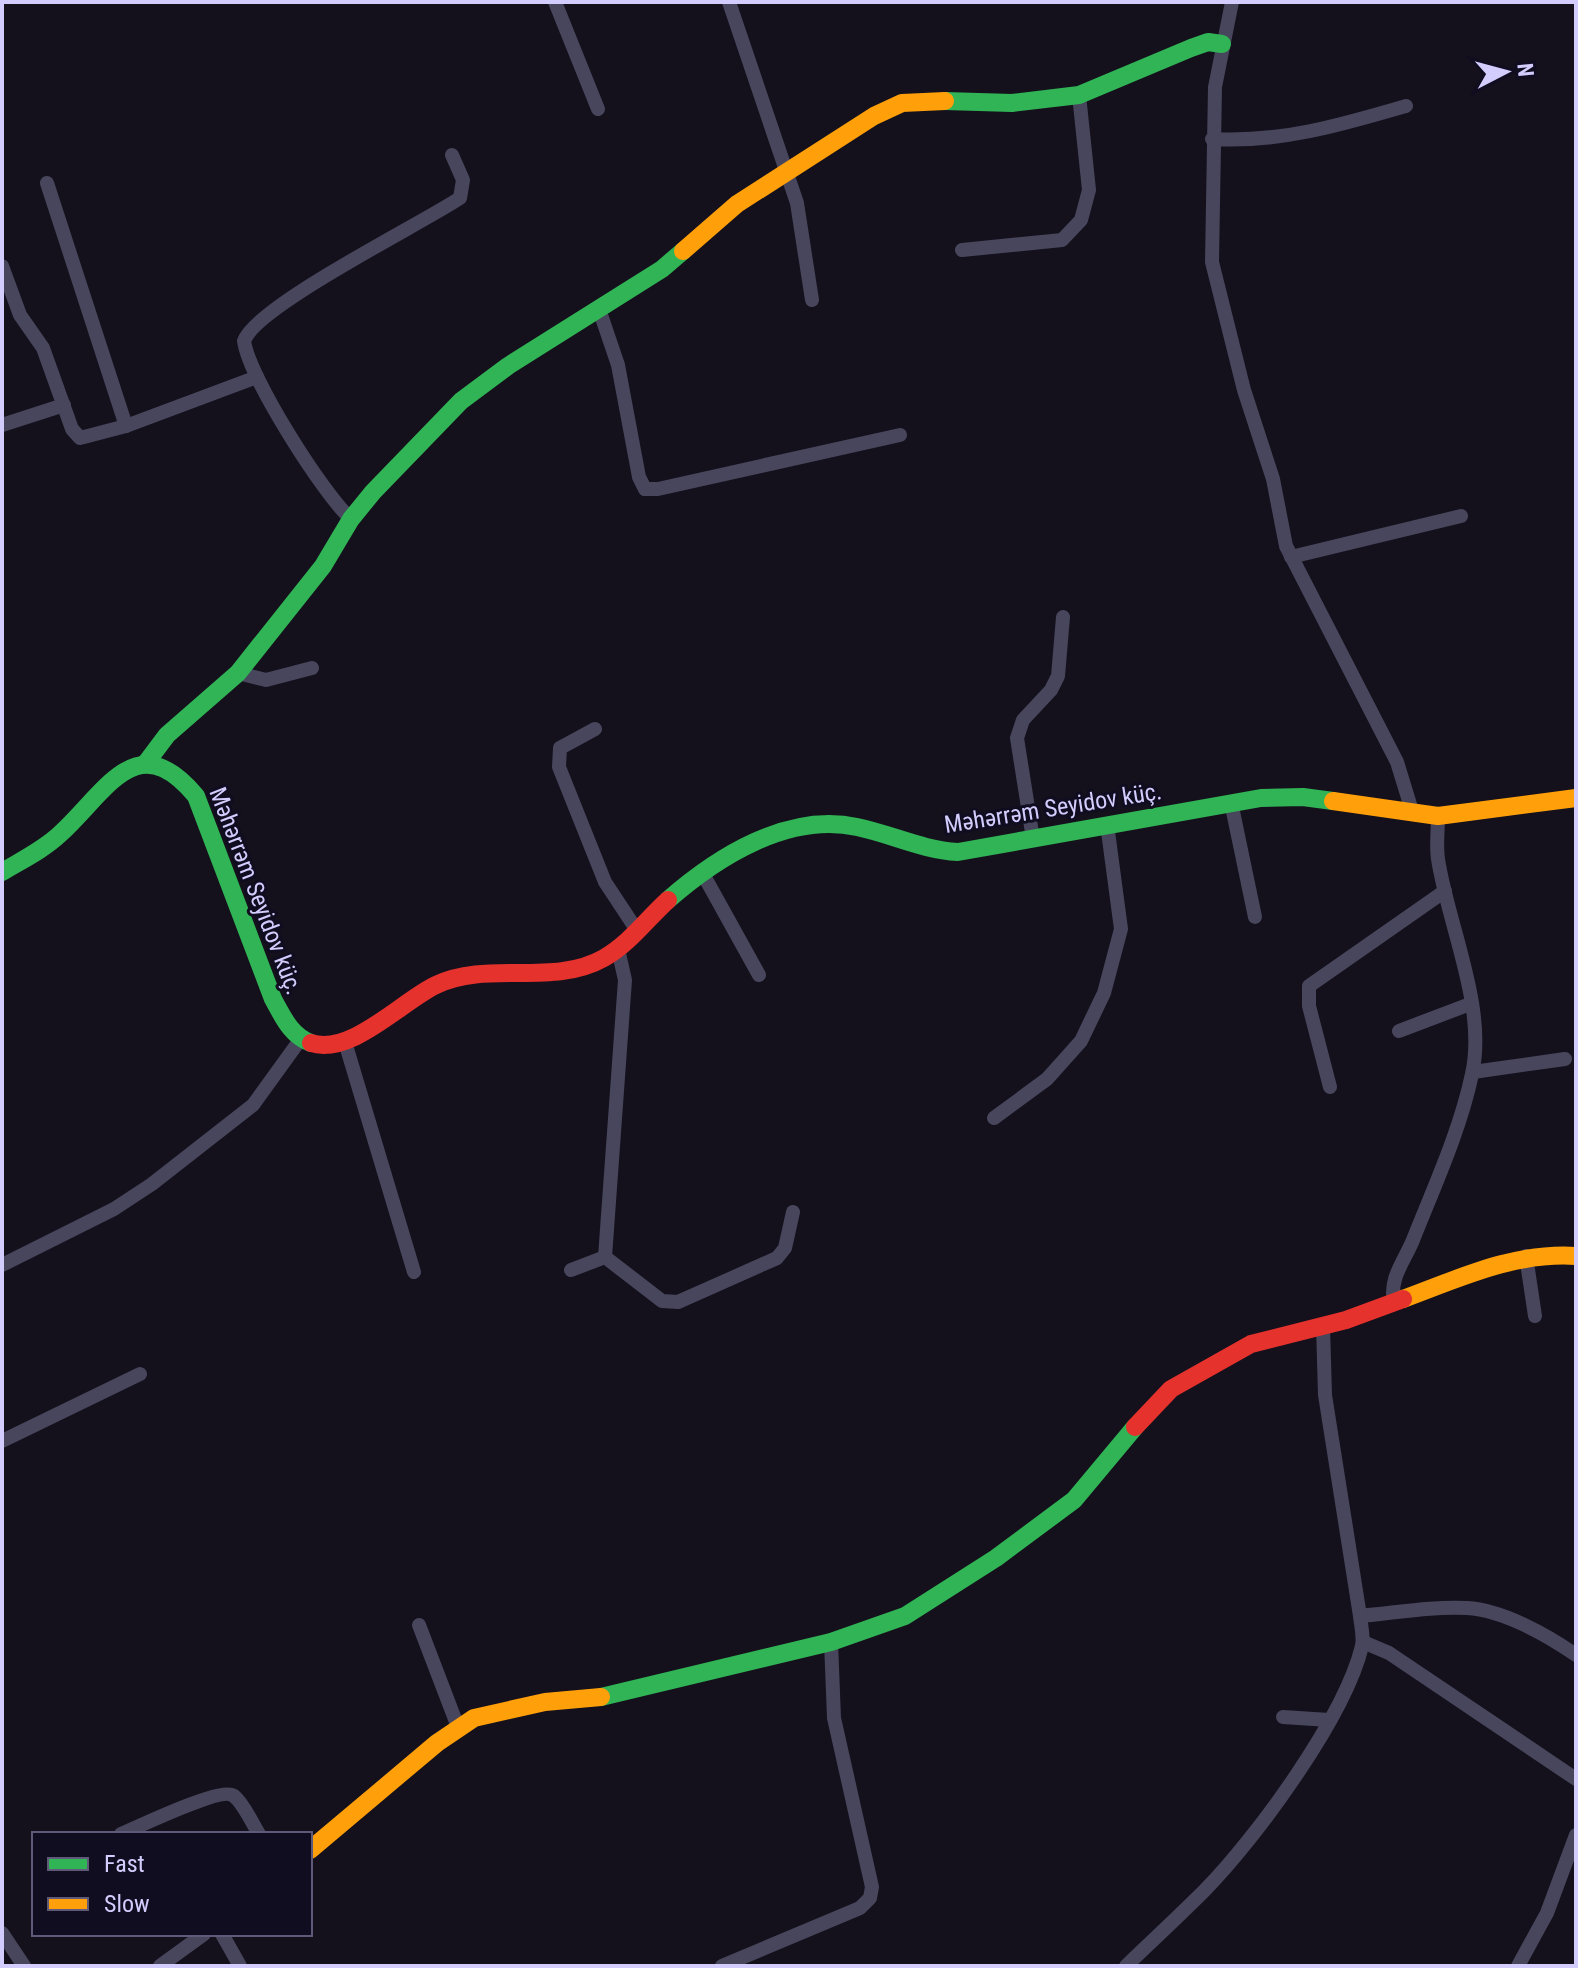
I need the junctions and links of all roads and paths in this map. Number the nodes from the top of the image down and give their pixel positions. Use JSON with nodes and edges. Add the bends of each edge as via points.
{"nodes":[{"id":1,"x":555,"y":2,"type":"edge"},
{"id":2,"x":729,"y":2,"type":"edge"},
{"id":3,"x":1232,"y":2,"type":"edge"},
{"id":4,"x":1222,"y":44,"type":"junction"},
{"id":5,"x":1079,"y":95,"type":"junction"},
{"id":6,"x":1406,"y":106,"type":"dead end"},
{"id":7,"x":598,"y":109,"type":"dead end"},
{"id":8,"x":1212,"y":139,"type":"junction"},
{"id":9,"x":452,"y":155,"type":"dead end"},
{"id":10,"x":787,"y":169,"type":"junction"},
{"id":11,"x":47,"y":183,"type":"dead end"},
{"id":12,"x":962,"y":250,"type":"dead end"},
{"id":13,"x":2,"y":266,"type":"edge"},
{"id":14,"x":812,"y":300,"type":"dead end"},
{"id":15,"x":599,"y":309,"type":"junction"},
{"id":16,"x":257,"y":377,"type":"junction"},
{"id":17,"x":64,"y":405,"type":"junction"},
{"id":18,"x":2,"y":425,"type":"edge"},
{"id":19,"x":126,"y":426,"type":"junction"},
{"id":20,"x":900,"y":435,"type":"dead end"},
{"id":21,"x":1461,"y":516,"type":"dead end"},
{"id":22,"x":351,"y":519,"type":"junction"},
{"id":23,"x":1291,"y":557,"type":"junction"},
{"id":24,"x":1063,"y":617,"type":"dead end"},
{"id":25,"x":312,"y":668,"type":"dead end"},
{"id":26,"x":238,"y":673,"type":"junction"},
{"id":27,"x":595,"y":729,"type":"dead end"},
{"id":28,"x":146,"y":763,"type":"junction"},
{"id":29,"x":1576,"y":798,"type":"edge"},
{"id":30,"x":1231,"y":802,"type":"junction"},
{"id":31,"x":1413,"y":814,"type":"junction"},
{"id":32,"x":1438,"y":816,"type":"junction"},
{"id":33,"x":1107,"y":824,"type":"junction"},
{"id":34,"x":1033,"y":839,"type":"junction"},
{"id":35,"x":2,"y":872,"type":"edge"},
{"id":36,"x":703,"y":874,"type":"junction"},
{"id":37,"x":1445,"y":891,"type":"junction"},
{"id":38,"x":1255,"y":917,"type":"dead end"},
{"id":39,"x":636,"y":929,"type":"junction"},
{"id":40,"x":618,"y":949,"type":"junction"},
{"id":41,"x":759,"y":975,"type":"dead end"},
{"id":42,"x":1470,"y":1004,"type":"junction"},
{"id":43,"x":1399,"y":1031,"type":"dead end"},
{"id":44,"x":300,"y":1040,"type":"junction"},
{"id":45,"x":345,"y":1042,"type":"junction"},
{"id":46,"x":1565,"y":1059,"type":"dead end"},
{"id":47,"x":1473,"y":1072,"type":"junction"},
{"id":48,"x":1330,"y":1087,"type":"dead end"},
{"id":49,"x":994,"y":1118,"type":"dead end"},
{"id":50,"x":793,"y":1212,"type":"dead end"},
{"id":51,"x":1526,"y":1256,"type":"junction"},
{"id":52,"x":1576,"y":1256,"type":"edge"},
{"id":53,"x":605,"y":1257,"type":"junction"},
{"id":54,"x":2,"y":1265,"type":"edge"},
{"id":55,"x":571,"y":1270,"type":"dead end"},
{"id":56,"x":414,"y":1272,"type":"dead end"},
{"id":57,"x":1394,"y":1302,"type":"junction"},
{"id":58,"x":1535,"y":1316,"type":"dead end"},
{"id":59,"x":1323,"y":1326,"type":"junction"},
{"id":60,"x":140,"y":1374,"type":"dead end"},
{"id":61,"x":2,"y":1441,"type":"edge"},
{"id":62,"x":1360,"y":1616,"type":"junction"},
{"id":63,"x":419,"y":1625,"type":"dead end"},
{"id":64,"x":831,"y":1642,"type":"junction"},
{"id":65,"x":1363,"y":1642,"type":"junction"},
{"id":66,"x":1576,"y":1655,"type":"edge"},
{"id":67,"x":1283,"y":1717,"type":"dead end"},
{"id":68,"x":1329,"y":1720,"type":"junction"},
{"id":69,"x":458,"y":1727,"type":"junction"},
{"id":70,"x":1576,"y":1779,"type":"edge"},
{"id":71,"x":126,"y":1832,"type":"edge"},
{"id":72,"x":258,"y":1832,"type":"edge"},
{"id":73,"x":1576,"y":1835,"type":"edge"},
{"id":74,"x":312,"y":1848,"type":"edge"},
{"id":75,"x":1570,"y":1873,"type":"edge"},
{"id":76,"x":2,"y":1933,"type":"edge"},
{"id":77,"x":201,"y":1936,"type":"edge"},
{"id":78,"x":223,"y":1936,"type":"edge"},
{"id":79,"x":24,"y":1966,"type":"edge"},
{"id":80,"x":160,"y":1966,"type":"edge"},
{"id":81,"x":240,"y":1966,"type":"edge"},
{"id":82,"x":722,"y":1966,"type":"edge"},
{"id":83,"x":1126,"y":1966,"type":"edge"},
{"id":84,"x":1518,"y":1966,"type":"edge"}],
"edges":[{"from":1,"to":7,"type":"street"},
{"from":2,"to":10,"type":"street"},
{"from":3,"to":4,"type":"street"},
{"from":4,"to":5,"type":"street","via":[[1191,48]]},
{"from":4,"to":8,"type":"street"},
{"from":5,"to":10,"type":"street","via":[[1012,103],[902,103]]},
{"from":5,"to":12,"type":"street","via":[[1089,190],[1081,220],[1062,240]]},
{"from":6,"to":8,"type":"street","via":[[1291,137]]},
{"from":8,"to":23,"type":"street","via":[[1212,262]]},
{"from":9,"to":16,"type":"street","via":[[463,180],[460,198],[255,323],[244,341]]},
{"from":10,"to":14,"type":"street"},
{"from":10,"to":15,"type":"street","via":[[662,269]]},
{"from":11,"to":19,"type":"street"},
{"from":13,"to":17,"type":"street","via":[[20,315],[43,348]]},
{"from":15,"to":20,"type":"street","via":[[618,365],[645,489]]},
{"from":15,"to":22,"type":"street","via":[[461,401]]},
{"from":16,"to":19,"type":"street"},
{"from":16,"to":22,"type":"street","via":[[327,492]]},
{"from":17,"to":18,"type":"street"},
{"from":17,"to":19,"type":"street","via":[[80,438]]},
{"from":21,"to":23,"type":"street"},
{"from":22,"to":26,"type":"street","via":[[323,566]]},
{"from":23,"to":31,"type":"street","via":[[1397,762]]},
{"from":24,"to":34,"type":"street","via":[[1058,676],[1023,720],[1017,738]]},
{"from":25,"to":26,"type":"street","via":[[266,680]]},
{"from":26,"to":28,"type":"street","via":[[167,735]]},
{"from":27,"to":39,"type":"street","via":[[560,748],[559,767],[605,882]]},
{"from":28,"to":35,"type":"street","via":[[119,774],[60,834]]},
{"from":28,"to":44,"type":"street","name":"Məhərrəm Seyidov küç.","via":[[173,769],[196,796],[274,1007]]},
{"from":29,"to":32,"type":"street","name":"Məhərrəm Seyidov küç."},
{"from":30,"to":31,"type":"street","name":"Məhərrəm Seyidov küç.","via":[[1303,797]]},
{"from":30,"to":33,"type":"street","name":"Məhərrəm Seyidov küç."},
{"from":30,"to":38,"type":"street"},
{"from":31,"to":32,"type":"street","name":"Məhərrəm Seyidov küç."},
{"from":32,"to":37,"type":"street"},
{"from":33,"to":34,"type":"street","name":"Məhərrəm Seyidov küç."},
{"from":33,"to":49,"type":"street","via":[[1121,929],[1104,993],[1081,1041],[1047,1079]]},
{"from":34,"to":36,"type":"street","name":"Məhərrəm Seyidov küç.","via":[[941,852],[845,825],[813,825],[774,836]]},
{"from":36,"to":39,"type":"street","name":"Məhərrəm Seyidov küç."},
{"from":36,"to":41,"type":"street"},
{"from":37,"to":42,"type":"street"},
{"from":37,"to":48,"type":"street","via":[[1309,986],[1309,1006]]},
{"from":39,"to":40,"type":"street","name":"Məhərrəm Seyidov küç."},
{"from":40,"to":45,"type":"street","name":"Məhərrəm Seyidov küç.","via":[[574,969],[474,973],[445,981]]},
{"from":40,"to":53,"type":"street","via":[[625,980]]},
{"from":42,"to":43,"type":"street"},
{"from":42,"to":47,"type":"street"},
{"from":44,"to":45,"type":"street","via":[[314,1045]]},
{"from":44,"to":54,"type":"street","via":[[253,1105],[152,1184]]},
{"from":45,"to":56,"type":"street"},
{"from":46,"to":47,"type":"street"},
{"from":47,"to":57,"type":"street","via":[[1464,1107],[1395,1275]]},
{"from":50,"to":53,"type":"street","via":[[785,1248],[777,1258],[678,1302],[662,1301]]},
{"from":51,"to":52,"type":"street"},
{"from":51,"to":57,"type":"street"},
{"from":51,"to":58,"type":"street"},
{"from":53,"to":55,"type":"street"},
{"from":57,"to":59,"type":"street"},
{"from":59,"to":62,"type":"street","via":[[1325,1395]]},
{"from":59,"to":64,"type":"street","via":[[1251,1344],[1171,1389],[1074,1500],[937,1597],[877,1628]]},
{"from":60,"to":61,"type":"street"},
{"from":62,"to":65,"type":"street"},
{"from":62,"to":66,"type":"street","via":[[1478,1610],[1555,1640]]},
{"from":63,"to":69,"type":"street"},
{"from":64,"to":69,"type":"street","via":[[614,1695],[497,1711]]},
{"from":64,"to":82,"type":"street","via":[[834,1718],[872,1887],[870,1898],[860,1908]]},
{"from":65,"to":68,"type":"street"},
{"from":65,"to":70,"type":"street","via":[[1389,1653]]},
{"from":67,"to":68,"type":"street"},
{"from":68,"to":83,"type":"street","via":[[1246,1843],[1207,1889]]},
{"from":69,"to":74,"type":"street"},
{"from":71,"to":72,"type":"street","via":[[228,1793]]},
{"from":73,"to":75,"type":"street"},
{"from":75,"to":84,"type":"street"},
{"from":76,"to":79,"type":"street"},
{"from":77,"to":80,"type":"street"},
{"from":78,"to":81,"type":"street"}]}
